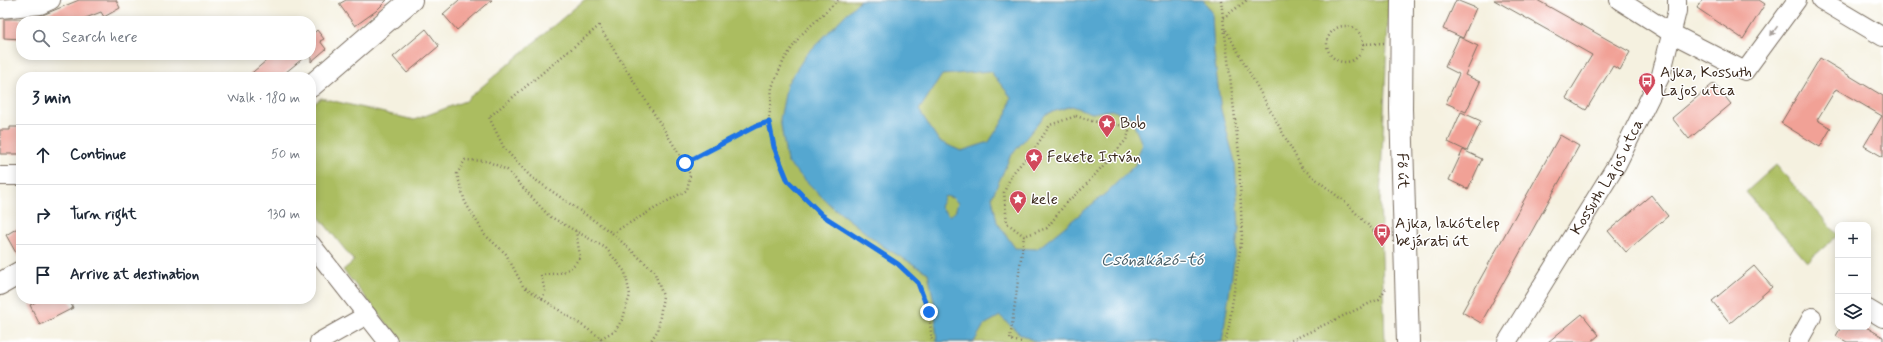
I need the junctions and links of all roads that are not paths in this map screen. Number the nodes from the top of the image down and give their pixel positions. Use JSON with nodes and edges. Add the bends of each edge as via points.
{"nodes":[{"id":1,"x":51,"y":0,"type":"edge"},
{"id":2,"x":411,"y":0,"type":"edge"},
{"id":3,"x":1402,"y":0,"type":"edge"},
{"id":4,"x":1619,"y":0,"type":"edge"},
{"id":5,"x":1677,"y":0,"type":"edge"},
{"id":6,"x":1797,"y":0,"type":"edge"},
{"id":7,"x":1820,"y":0,"type":"edge"},
{"id":8,"x":0,"y":10,"type":"edge"},
{"id":9,"x":1671,"y":33,"type":"junction"},
{"id":10,"x":1883,"y":37,"type":"edge"},
{"id":11,"x":316,"y":82,"type":"edge"},
{"id":12,"x":0,"y":176,"type":"edge"},
{"id":13,"x":16,"y":176,"type":"edge"},
{"id":14,"x":316,"y":250,"type":"edge"},
{"id":15,"x":16,"y":275,"type":"edge"},
{"id":16,"x":0,"y":284,"type":"edge"},
{"id":17,"x":1871,"y":311,"type":"edge"},
{"id":18,"x":367,"y":315,"type":"junction"},
{"id":19,"x":1812,"y":316,"type":"dead end"},
{"id":20,"x":1883,"y":318,"type":"edge"},
{"id":21,"x":319,"y":342,"type":"edge"},
{"id":22,"x":388,"y":342,"type":"edge"},
{"id":23,"x":1408,"y":342,"type":"edge"},
{"id":24,"x":1507,"y":342,"type":"edge"},
{"id":25,"x":1798,"y":342,"type":"edge"}],
"edges":[{"from":1,"to":8,"type":"street","via":[[40,5]]},
{"from":2,"to":11,"type":"main road"},
{"from":3,"to":23,"type":"main road","name":"Fő út","via":[[1401,109]]},
{"from":4,"to":9,"type":"street"},
{"from":5,"to":9,"type":"street","name":"Kossuth Lajos utca"},
{"from":6,"to":9,"type":"street","one_way":true,"via":[[1745,71]]},
{"from":7,"to":10,"type":"street"},
{"from":9,"to":24,"type":"street","name":"Kossuth Lajos utca","via":[[1661,75],[1617,164]]},
{"from":12,"to":13,"type":"street"},
{"from":14,"to":18,"type":"street"},
{"from":15,"to":16,"type":"main road"},
{"from":17,"to":20,"type":"street"},
{"from":18,"to":21,"type":"street"},
{"from":18,"to":22,"type":"street"},
{"from":19,"to":25,"type":"street"}]}
